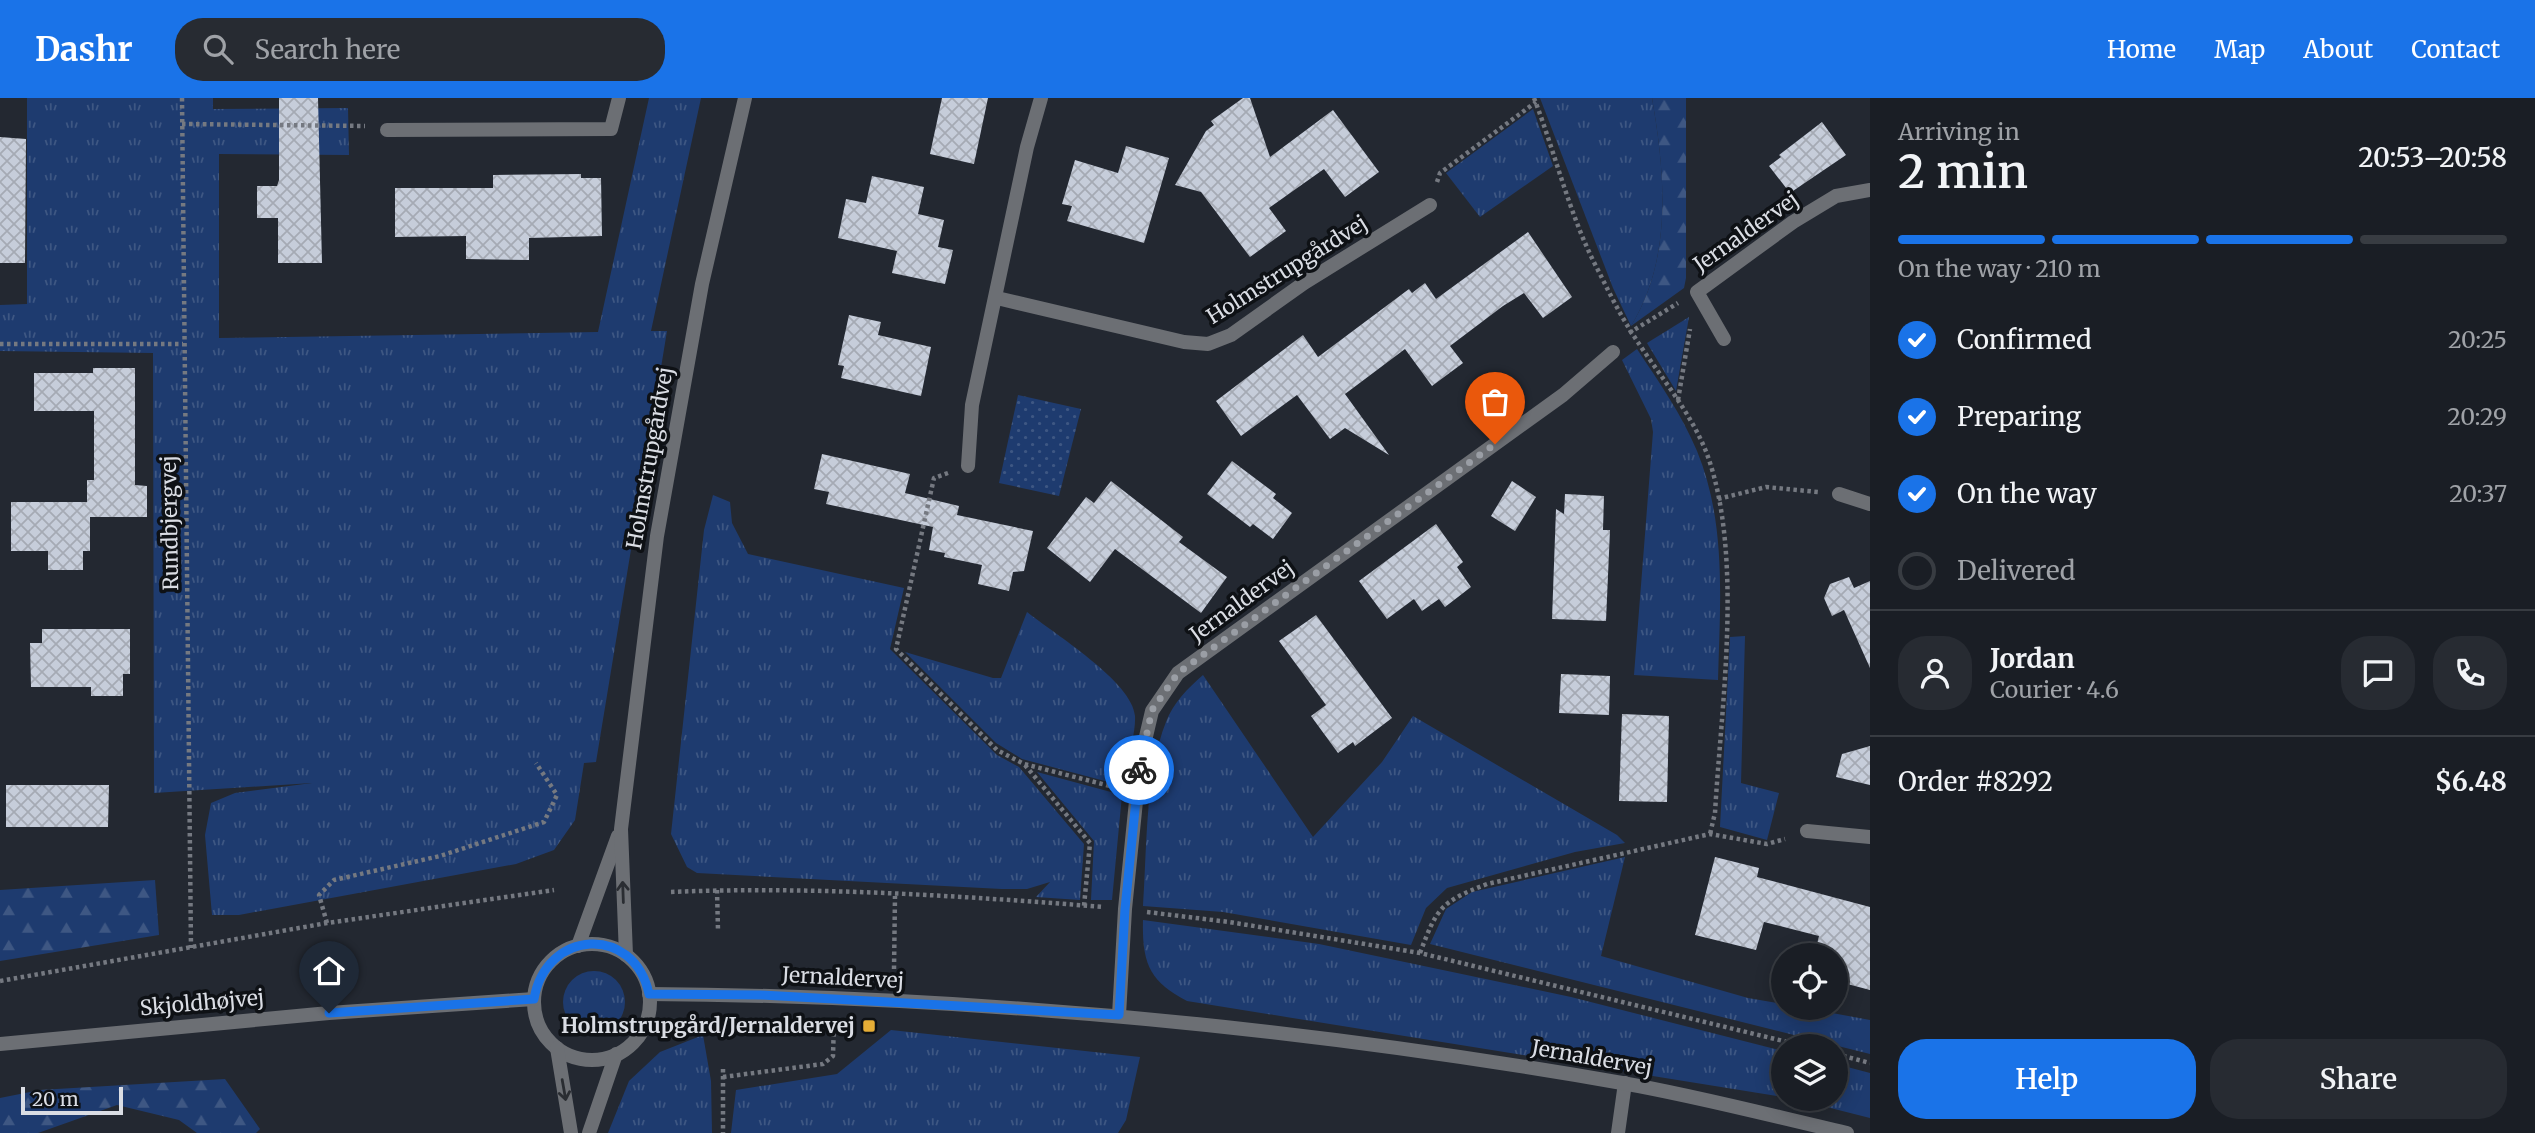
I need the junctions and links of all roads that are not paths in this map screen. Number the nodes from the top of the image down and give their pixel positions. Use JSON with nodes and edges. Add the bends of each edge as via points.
{"nodes":[{"id":1,"x":620,"y":98,"type":"edge"},
{"id":2,"x":745,"y":98,"type":"edge"},
{"id":3,"x":1041,"y":98,"type":"edge"},
{"id":4,"x":387,"y":130,"type":"road end"},
{"id":5,"x":1870,"y":190,"type":"edge"},
{"id":6,"x":1430,"y":205,"type":"road end"},
{"id":7,"x":996,"y":298,"type":"junction"},
{"id":8,"x":1724,"y":339,"type":"dead end"},
{"id":9,"x":1613,"y":352,"type":"road end"},
{"id":10,"x":968,"y":466,"type":"road end"},
{"id":11,"x":1839,"y":494,"type":"dead end"},
{"id":12,"x":1870,"y":503,"type":"edge"},
{"id":13,"x":621,"y":829,"type":"junction"},
{"id":14,"x":1807,"y":831,"type":"road end"},
{"id":15,"x":1870,"y":837,"type":"edge"},
{"id":16,"x":578,"y":946,"type":"junction"},
{"id":17,"x":626,"y":955,"type":"junction"},
{"id":18,"x":649,"y":994,"type":"junction"},
{"id":19,"x":534,"y":999,"type":"junction"},
{"id":20,"x":1119,"y":1015,"type":"junction"},
{"id":21,"x":0,"y":1044,"type":"edge"},
{"id":22,"x":557,"y":1048,"type":"junction"},
{"id":23,"x":616,"y":1054,"type":"junction"},
{"id":24,"x":1625,"y":1083,"type":"junction"},
{"id":25,"x":571,"y":1133,"type":"edge"},
{"id":26,"x":589,"y":1133,"type":"edge"},
{"id":27,"x":1618,"y":1133,"type":"edge"},
{"id":28,"x":1847,"y":1133,"type":"edge"}],
"edges":[{"from":1,"to":4,"type":"street","via":[[611,129]]},
{"from":2,"to":13,"type":"street","name":"Holmstrupgårdvej","via":[[676,419]]},
{"from":3,"to":7,"type":"street"},
{"from":5,"to":8,"type":"street","name":"Jernaldervej","via":[[1836,196],[1697,292]]},
{"from":6,"to":7,"type":"street","name":"Holmstrupgårdvej","via":[[1304,282],[1231,335],[1208,344]]},
{"from":7,"to":10,"type":"street","via":[[972,405]]},
{"from":9,"to":20,"type":"street","name":"Jernaldervej","via":[[1563,395],[1178,673],[1152,710],[1135,793]]},
{"from":11,"to":12,"type":"street"},
{"from":13,"to":16,"type":"street","name":"Holmstrupgårdvej"},
{"from":17,"to":13,"type":"street","name":"Holmstrupgårdvej","one_way":true},
{"from":14,"to":15,"type":"street"},
{"from":16,"to":17,"type":"street","via":[[604,945]]},
{"from":16,"to":19,"type":"street","via":[[564,951],[542,971]]},
{"from":17,"to":18,"type":"street","via":[[642,972]]},
{"from":18,"to":20,"type":"street","name":"Jernaldervej"},
{"from":18,"to":23,"type":"street","via":[[646,1023],[639,1036]]},
{"from":19,"to":21,"type":"street","name":"Skjoldhøjvej"},
{"from":19,"to":22,"type":"street","via":[[542,1031]]},
{"from":20,"to":24,"type":"street","name":"Jernaldervej","via":[[1373,1043]]},
{"from":22,"to":23,"type":"street","via":[[588,1060]]},
{"from":22,"to":25,"type":"street","one_way":true},
{"from":23,"to":26,"type":"street"},
{"from":24,"to":27,"type":"street"},
{"from":24,"to":28,"type":"street","name":"Jernaldervej"}]}
